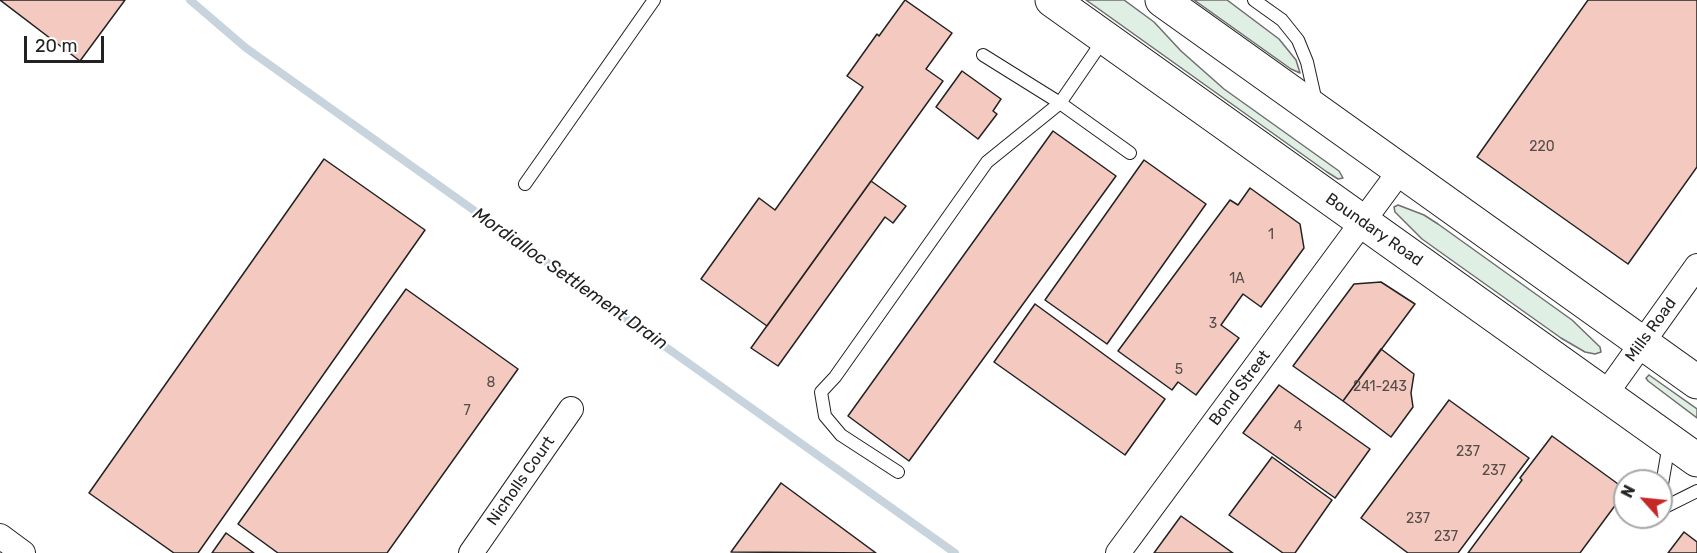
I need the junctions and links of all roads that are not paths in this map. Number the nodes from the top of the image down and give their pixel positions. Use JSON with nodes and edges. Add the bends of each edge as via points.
{"nodes":[{"id":1,"x":654,"y":0,"type":"edge"},
{"id":2,"x":1052,"y":0,"type":"edge"},
{"id":3,"x":1162,"y":0,"type":"edge"},
{"id":4,"x":1254,"y":0,"type":"edge"},
{"id":5,"x":1105,"y":38,"type":"junction"},
{"id":6,"x":983,"y":55,"type":"dead end"},
{"id":7,"x":1060,"y":103,"type":"junction"},
{"id":8,"x":1318,"y":112,"type":"junction"},
{"id":9,"x":1130,"y":153,"type":"dead end"},
{"id":10,"x":1400,"y":171,"type":"junction"},
{"id":11,"x":525,"y":184,"type":"dead end"},
{"id":12,"x":1363,"y":222,"type":"junction"},
{"id":13,"x":1697,"y":266,"type":"edge"},
{"id":14,"x":1642,"y":343,"type":"junction"},
{"id":15,"x":1697,"y":382,"type":"edge"},
{"id":16,"x":1605,"y":394,"type":"junction"},
{"id":17,"x":571,"y":409,"type":"dead end"},
{"id":18,"x":1669,"y":441,"type":"junction"},
{"id":19,"x":1697,"y":460,"type":"edge"},
{"id":20,"x":1664,"y":469,"type":"edge"},
{"id":21,"x":898,"y":472,"type":"dead end"},
{"id":22,"x":1697,"y":491,"type":"edge"},
{"id":23,"x":1673,"y":502,"type":"edge"},
{"id":24,"x":0,"y":536,"type":"edge"},
{"id":25,"x":23,"y":553,"type":"edge"},
{"id":26,"x":471,"y":553,"type":"edge"},
{"id":27,"x":1118,"y":553,"type":"edge"}],
"edges":[{"from":1,"to":11,"type":"lane"},
{"from":2,"to":5,"type":"main road","name":"Boundary Road"},
{"from":3,"to":8,"type":"main road"},
{"from":4,"to":8,"type":"lane","via":[[1282,20],[1298,40]]},
{"from":5,"to":7,"type":"lane"},
{"from":5,"to":12,"type":"main road","name":"Boundary Road"},
{"from":6,"to":7,"type":"lane"},
{"from":7,"to":9,"type":"lane"},
{"from":7,"to":21,"type":"lane","via":[[987,162],[821,392],[825,416],[841,435]]},
{"from":8,"to":10,"type":"main road"},
{"from":10,"to":12,"type":"street","name":"Bond Street"},
{"from":10,"to":14,"type":"main road"},
{"from":12,"to":16,"type":"main road","name":"Boundary Road"},
{"from":12,"to":27,"type":"street","name":"Bond Street"},
{"from":13,"to":14,"type":"street","name":"Mills Road"},
{"from":14,"to":15,"type":"main road"},
{"from":14,"to":16,"type":"street","name":"Mills Road"},
{"from":16,"to":18,"type":"main road","name":"Boundary Road"},
{"from":17,"to":26,"type":"street","name":"Nicholls Court"},
{"from":18,"to":19,"type":"main road","name":"Boundary Road"},
{"from":18,"to":20,"type":"lane"},
{"from":22,"to":23,"type":"lane"},
{"from":24,"to":25,"type":"street"}]}
